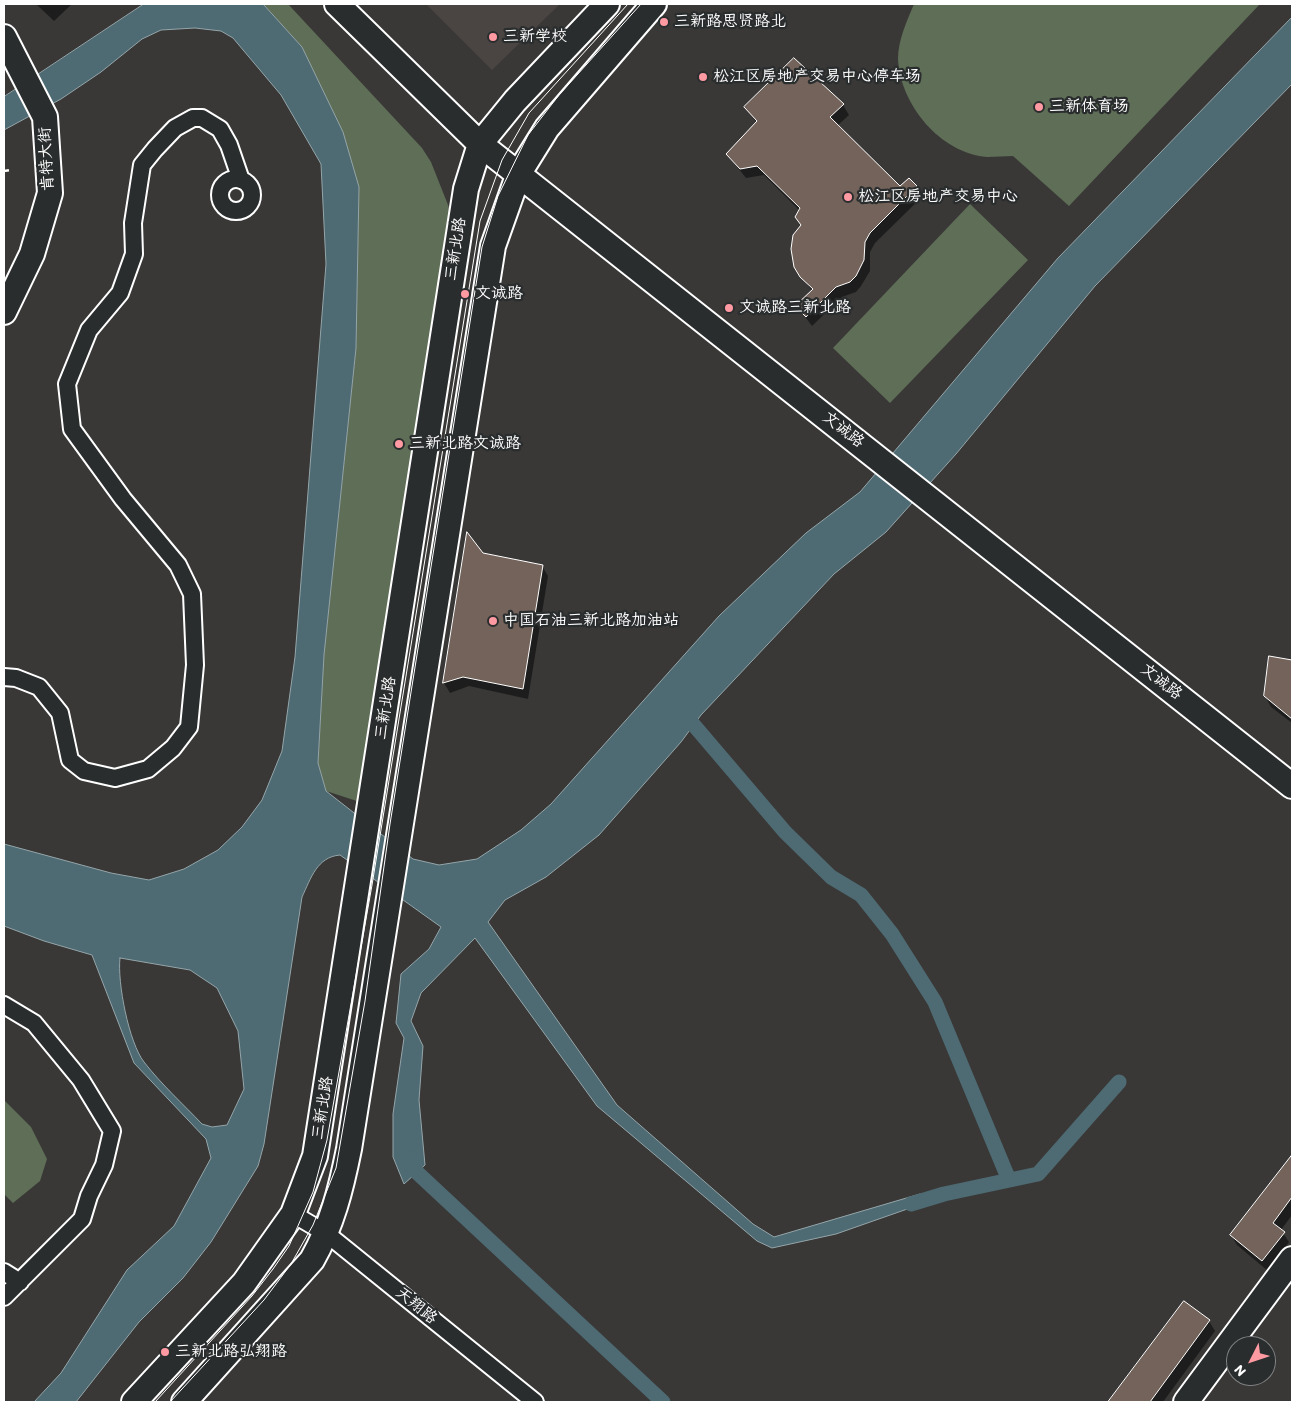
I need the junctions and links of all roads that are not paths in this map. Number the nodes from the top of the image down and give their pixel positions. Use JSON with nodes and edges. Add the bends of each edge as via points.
{"nodes":[{"id":1,"x":337,"y":4,"type":"edge"},
{"id":2,"x":607,"y":4,"type":"edge"},
{"id":3,"x":654,"y":4,"type":"edge"},
{"id":4,"x":4,"y":37,"type":"edge"},
{"id":5,"x":480,"y":144,"type":"junction"},
{"id":6,"x":520,"y":173,"type":"junction"},
{"id":7,"x":241,"y":180,"type":"dead end"},
{"id":8,"x":4,"y":312,"type":"edge"},
{"id":9,"x":4,"y":677,"type":"edge"},
{"id":10,"x":1292,"y":786,"type":"edge"},
{"id":11,"x":4,"y":1005,"type":"edge"},
{"id":12,"x":293,"y":1214,"type":"junction"},
{"id":13,"x":327,"y":1234,"type":"junction"},
{"id":14,"x":1292,"y":1259,"type":"edge"},
{"id":15,"x":4,"y":1272,"type":"edge"},
{"id":16,"x":20,"y":1282,"type":"junction"},
{"id":17,"x":4,"y":1297,"type":"edge"},
{"id":18,"x":134,"y":1402,"type":"edge"},
{"id":19,"x":184,"y":1402,"type":"edge"},
{"id":20,"x":535,"y":1402,"type":"edge"},
{"id":21,"x":1186,"y":1402,"type":"edge"}],
"edges":[{"from":1,"to":5,"type":"main road","name":"文诚路"},
{"from":2,"to":5,"type":"main road","name":"三新北路","via":[[515,101]]},
{"from":3,"to":6,"type":"main road","name":"三新北路","via":[[547,128]]},
{"from":4,"to":8,"type":"main road","name":"肯特大街","via":[[45,117],[50,193],[32,254]]},
{"from":5,"to":6,"type":"main road","name":"文诚路"},
{"from":5,"to":12,"type":"main road","name":"三新北路","via":[[466,188],[457,239],[315,1156]]},
{"from":6,"to":10,"type":"main road","name":"文诚路"},
{"from":6,"to":13,"type":"main road","name":"三新北路","via":[[494,246],[350,1149]]},
{"from":7,"to":9,"type":"street","via":[[230,145],[220,129],[202,118],[193,118],[175,128],[142,165],[133,223],[134,254],[120,293],[89,330],[67,384],[72,429],[123,499],[178,565],[192,594],[195,665],[189,727],[173,748],[148,769],[115,778],[84,771],[70,760],[60,713],[39,687]]},
{"from":11,"to":16,"type":"street","via":[[34,1023],[81,1080],[112,1131],[104,1166],[82,1219]]},
{"from":12,"to":13,"type":"street","name":"天翔路"},
{"from":12,"to":18,"type":"main road","name":"三新北路","via":[[244,1283]]},
{"from":13,"to":19,"type":"main road","name":"三新北路","via":[[312,1260]]},
{"from":13,"to":20,"type":"street","name":"天翔路"},
{"from":14,"to":21,"type":"main road"},
{"from":15,"to":16,"type":"street"},
{"from":16,"to":17,"type":"street"}]}
